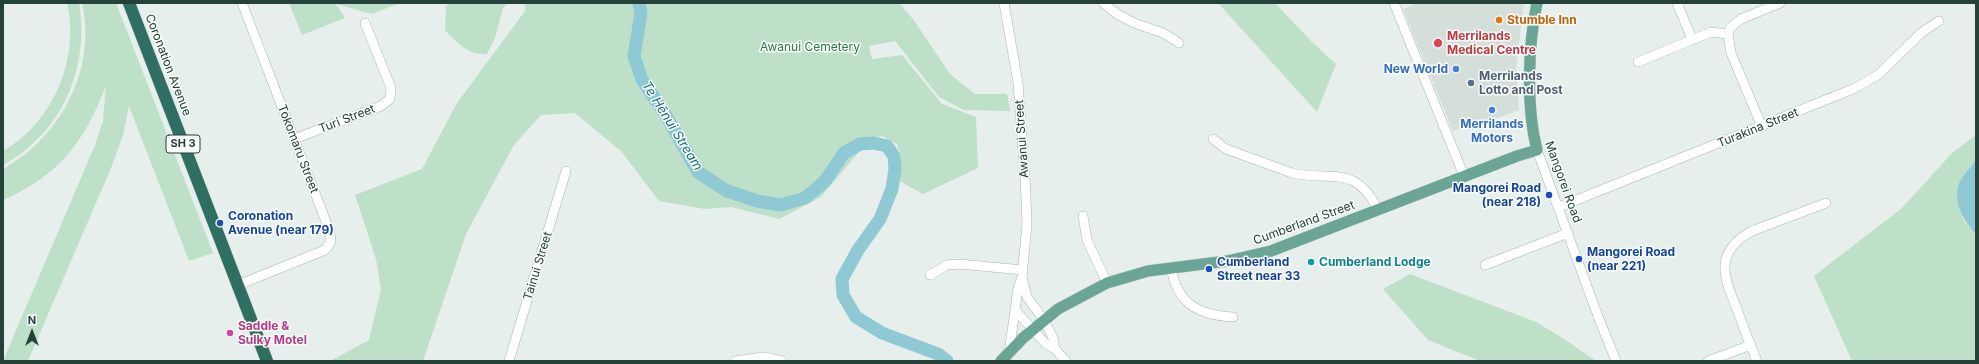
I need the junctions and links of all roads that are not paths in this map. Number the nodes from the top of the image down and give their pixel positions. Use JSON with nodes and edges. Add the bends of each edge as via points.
{"nodes":[{"id":1,"x":129,"y":3,"type":"edge"},
{"id":2,"x":242,"y":3,"type":"edge"},
{"id":3,"x":1004,"y":3,"type":"edge"},
{"id":4,"x":1103,"y":3,"type":"edge"},
{"id":5,"x":1394,"y":3,"type":"edge"},
{"id":6,"x":1537,"y":3,"type":"edge"},
{"id":7,"x":1677,"y":3,"type":"edge"},
{"id":8,"x":1780,"y":3,"type":"edge"},
{"id":9,"x":1939,"y":21,"type":"dead end"},
{"id":10,"x":365,"y":23,"type":"dead end"},
{"id":11,"x":1728,"y":34,"type":"junction"},
{"id":12,"x":1692,"y":39,"type":"junction"},
{"id":13,"x":1179,"y":43,"type":"dead end"},
{"id":14,"x":1638,"y":62,"type":"dead end"},
{"id":15,"x":1762,"y":127,"type":"junction"},
{"id":16,"x":1213,"y":139,"type":"dead end"},
{"id":17,"x":294,"y":140,"type":"junction"},
{"id":18,"x":1537,"y":150,"type":"junction"},
{"id":19,"x":566,"y":171,"type":"dead end"},
{"id":20,"x":1464,"y":176,"type":"junction"},
{"id":21,"x":1826,"y":203,"type":"dead end"},
{"id":22,"x":1559,"y":207,"type":"junction"},
{"id":23,"x":1378,"y":210,"type":"junction"},
{"id":24,"x":1083,"y":216,"type":"dead end"},
{"id":25,"x":1568,"y":233,"type":"junction"},
{"id":26,"x":1485,"y":265,"type":"dead end"},
{"id":27,"x":1171,"y":267,"type":"junction"},
{"id":28,"x":1023,"y":273,"type":"junction"},
{"id":29,"x":930,"y":275,"type":"dead end"},
{"id":30,"x":1107,"y":283,"type":"junction"},
{"id":31,"x":238,"y":285,"type":"junction"},
{"id":32,"x":1015,"y":310,"type":"junction"},
{"id":33,"x":1233,"y":317,"type":"dead end"},
{"id":34,"x":1044,"y":320,"type":"junction"},
{"id":35,"x":1033,"y":329,"type":"junction"},
{"id":36,"x":1750,"y":345,"type":"junction"},
{"id":37,"x":1055,"y":349,"type":"junction"},
{"id":38,"x":1009,"y":353,"type":"junction"},
{"id":39,"x":267,"y":361,"type":"edge"},
{"id":40,"x":509,"y":361,"type":"edge"},
{"id":41,"x":735,"y":361,"type":"edge"},
{"id":42,"x":782,"y":361,"type":"edge"},
{"id":43,"x":1000,"y":361,"type":"edge"},
{"id":44,"x":1066,"y":361,"type":"edge"},
{"id":45,"x":1616,"y":361,"type":"edge"},
{"id":46,"x":1708,"y":361,"type":"edge"},
{"id":47,"x":1757,"y":361,"type":"edge"}],
"edges":[{"from":1,"to":31,"type":"highway","name":"Coronation Avenue","number":"SH 3"},
{"from":2,"to":17,"type":"street","name":"Tokomaru Street"},
{"from":3,"to":28,"type":"street","name":"Awanui Street","via":[[1018,83],[1025,178],[1027,224]]},
{"from":4,"to":13,"type":"street","via":[[1134,23],[1163,33]]},
{"from":5,"to":20,"type":"street"},
{"from":6,"to":18,"type":"main road","name":"Mangorei Road","via":[[1531,42],[1530,74],[1532,130]]},
{"from":7,"to":12,"type":"street"},
{"from":8,"to":11,"type":"street","via":[[1740,19],[1730,28]]},
{"from":9,"to":15,"type":"street","name":"Turakina Street","via":[[1921,33],[1878,75],[1854,89]]},
{"from":10,"to":17,"type":"street","name":"Turi Street","via":[[391,88],[390,99],[381,106]]},
{"from":11,"to":12,"type":"street","via":[[1711,32]]},
{"from":11,"to":15,"type":"street","via":[[1732,53]]},
{"from":12,"to":14,"type":"street"},
{"from":15,"to":22,"type":"street","name":"Turakina Street"},
{"from":16,"to":23,"type":"street","via":[[1226,149],[1292,173],[1339,176],[1348,179],[1364,190]]},
{"from":17,"to":31,"type":"street","name":"Tokomaru Street","via":[[330,232],[331,242],[325,250]]},
{"from":18,"to":20,"type":"main road","name":"Cumberland Street"},
{"from":18,"to":22,"type":"street","name":"Mangorei Road"},
{"from":19,"to":40,"type":"street","name":"Tainui Street"},
{"from":20,"to":23,"type":"main road","name":"Cumberland Street"},
{"from":21,"to":36,"type":"street","via":[[1752,231],[1732,245],[1724,264],[1726,282]]},
{"from":22,"to":25,"type":"street","name":"Mangorei Road"},
{"from":23,"to":27,"type":"main road","name":"Cumberland Street","via":[[1270,251],[1227,260]]},
{"from":24,"to":30,"type":"street","via":[[1087,240]]},
{"from":25,"to":26,"type":"street"},
{"from":25,"to":45,"type":"street","name":"Mangorei Road"},
{"from":27,"to":30,"type":"main road","name":"Cumberland Street","via":[[1132,274]]},
{"from":27,"to":33,"type":"street","via":[[1178,291],[1188,303],[1207,313]]},
{"from":28,"to":29,"type":"street","via":[[958,264],[947,265]]},
{"from":28,"to":32,"type":"street","name":"Awanui Street"},
{"from":28,"to":34,"type":"street","name":"Awanui Street","via":[[1027,297]]},
{"from":30,"to":34,"type":"main road","name":"Cumberland Street","via":[[1069,302]]},
{"from":31,"to":39,"type":"highway","name":"Coronation Avenue","number":"SH 3"},
{"from":32,"to":35,"type":"street"},
{"from":32,"to":38,"type":"street","name":"Awanui Street"},
{"from":34,"to":35,"type":"main road","name":"Cumberland Street"},
{"from":34,"to":37,"type":"street","name":"Awanui Street","via":[[1053,338]]},
{"from":35,"to":37,"type":"street","via":[[1046,344]]},
{"from":35,"to":38,"type":"main road","name":"Cumberland Street"},
{"from":36,"to":46,"type":"street"},
{"from":36,"to":47,"type":"street"},
{"from":37,"to":44,"type":"street"},
{"from":38,"to":43,"type":"main road","name":"Cumberland Street"},
{"from":41,"to":42,"type":"street","via":[[764,357]]}]}
